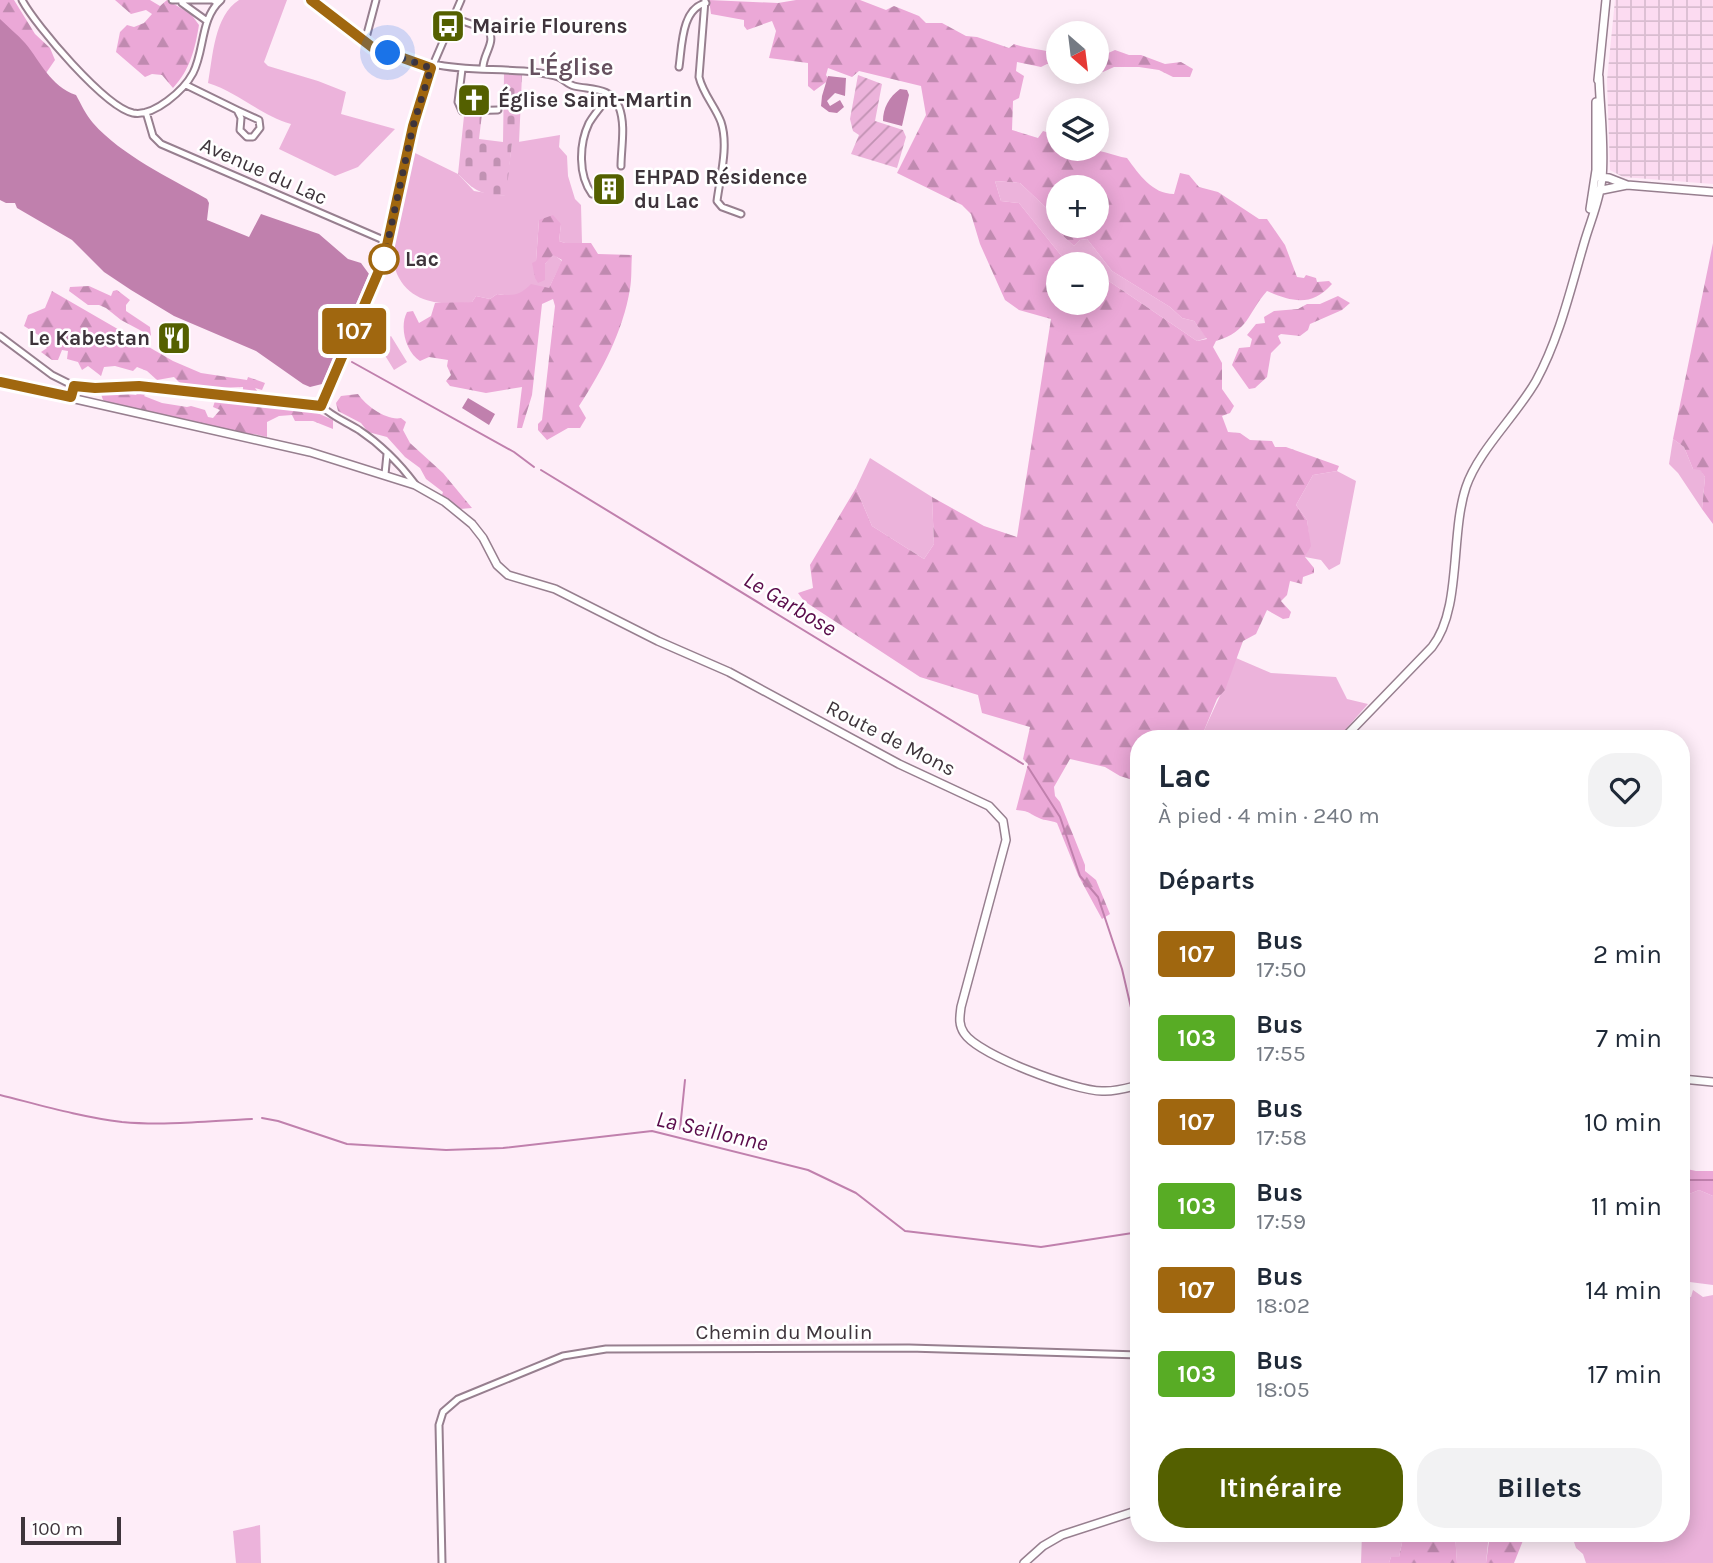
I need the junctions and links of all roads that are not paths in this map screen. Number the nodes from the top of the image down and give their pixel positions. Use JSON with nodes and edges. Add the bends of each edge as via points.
{"nodes":[{"id":1,"x":22,"y":0,"type":"edge"},
{"id":2,"x":311,"y":0,"type":"edge"},
{"id":3,"x":376,"y":0,"type":"edge"},
{"id":4,"x":1606,"y":0,"type":"edge"},
{"id":5,"x":176,"y":1,"type":"edge"},
{"id":6,"x":459,"y":1,"type":"edge"},
{"id":7,"x":706,"y":1,"type":"edge"},
{"id":8,"x":219,"y":2,"type":"edge"},
{"id":9,"x":454,"y":18,"type":"junction"},
{"id":10,"x":207,"y":21,"type":"junction"},
{"id":11,"x":463,"y":23,"type":"dead end"},
{"id":12,"x":489,"y":38,"type":"dead end"},
{"id":13,"x":362,"y":40,"type":"junction"},
{"id":14,"x":432,"y":66,"type":"junction"},
{"id":15,"x":679,"y":67,"type":"dead end"},
{"id":16,"x":462,"y":69,"type":"junction"},
{"id":17,"x":482,"y":69,"type":"junction"},
{"id":18,"x":186,"y":85,"type":"junction"},
{"id":19,"x":610,"y":95,"type":"junction"},
{"id":20,"x":237,"y":110,"type":"junction"},
{"id":21,"x":498,"y":110,"type":"dead end"},
{"id":22,"x":146,"y":112,"type":"junction"},
{"id":23,"x":621,"y":166,"type":"dead end"},
{"id":24,"x":1599,"y":177,"type":"junction"},
{"id":25,"x":1627,"y":185,"type":"junction"},
{"id":26,"x":1596,"y":191,"type":"junction"},
{"id":27,"x":1713,"y":192,"type":"edge"},
{"id":28,"x":592,"y":194,"type":"dead end"},
{"id":29,"x":741,"y":214,"type":"dead end"},
{"id":30,"x":388,"y":242,"type":"junction"},
{"id":31,"x":0,"y":336,"type":"edge"},
{"id":32,"x":0,"y":382,"type":"edge"},
{"id":33,"x":74,"y":386,"type":"junction"},
{"id":34,"x":71,"y":397,"type":"junction"},
{"id":35,"x":323,"y":403,"type":"junction"},
{"id":36,"x":387,"y":454,"type":"junction"},
{"id":37,"x":385,"y":474,"type":"junction"},
{"id":38,"x":415,"y":485,"type":"junction"},
{"id":39,"x":1352,"y":730,"type":"edge"},
{"id":40,"x":1690,"y":1080,"type":"edge"},
{"id":41,"x":1713,"y":1082,"type":"edge"},
{"id":42,"x":1130,"y":1086,"type":"edge"},
{"id":43,"x":1130,"y":1355,"type":"edge"},
{"id":44,"x":1130,"y":1513,"type":"edge"},
{"id":45,"x":442,"y":1563,"type":"edge"},
{"id":46,"x":1024,"y":1563,"type":"edge"}],
"edges":[{"from":1,"to":22,"type":"street","via":[[47,35],[93,83],[129,111]]},
{"from":2,"to":13,"type":"street"},
{"from":3,"to":13,"type":"street"},
{"from":4,"to":24,"type":"street","via":[[1599,77]]},
{"from":5,"to":8,"type":"street"},
{"from":5,"to":10,"type":"street"},
{"from":6,"to":9,"type":"street"},
{"from":7,"to":15,"type":"street","via":[[696,6],[686,24]]},
{"from":7,"to":29,"type":"street","via":[[699,77],[722,129],[717,201]]},
{"from":8,"to":10,"type":"street"},
{"from":9,"to":14,"type":"street"},
{"from":9,"to":17,"type":"street","via":[[491,33]]},
{"from":10,"to":18,"type":"street","via":[[196,67]]},
{"from":11,"to":12,"type":"street","via":[[486,31]]},
{"from":13,"to":14,"type":"street","via":[[380,51]]},
{"from":14,"to":16,"type":"street"},
{"from":14,"to":30,"type":"street","via":[[413,126]]},
{"from":16,"to":17,"type":"street"},
{"from":16,"to":21,"type":"street","via":[[458,102],[462,110]]},
{"from":17,"to":19,"type":"street","via":[[553,75]]},
{"from":18,"to":20,"type":"street"},
{"from":18,"to":22,"type":"street"},
{"from":19,"to":23,"type":"street","via":[[619,106],[622,121]]},
{"from":19,"to":28,"type":"street","via":[[589,124],[583,146],[584,178]]},
{"from":20,"to":20,"type":"street","via":[[259,120],[260,128],[253,137],[240,130]]},
{"from":22,"to":30,"type":"street","name":"Avenue du Lac","via":[[153,136],[161,144]]},
{"from":24,"to":25,"type":"street"},
{"from":24,"to":26,"type":"street"},
{"from":25,"to":26,"type":"street"},
{"from":25,"to":27,"type":"street"},
{"from":26,"to":39,"type":"street","via":[[1568,301],[1542,369],[1468,481],[1443,631]]},
{"from":30,"to":35,"type":"street"},
{"from":31,"to":33,"type":"street"},
{"from":32,"to":34,"type":"street","name":"Route de Mons"},
{"from":33,"to":34,"type":"street"},
{"from":33,"to":35,"type":"street","via":[[139,386]]},
{"from":34,"to":37,"type":"street","name":"Route de Mons","via":[[291,447]]},
{"from":35,"to":36,"type":"street","name":"Route de Mons","via":[[331,415],[369,437]]},
{"from":36,"to":37,"type":"street"},
{"from":36,"to":38,"type":"street","name":"Route de Mons"},
{"from":37,"to":38,"type":"street","name":"Route de Mons"},
{"from":38,"to":42,"type":"street","name":"Route de Mons","via":[[472,524],[508,575],[555,589],[729,672],[995,810],[1003,821],[1006,840],[961,1007],[964,1033],[991,1053],[1068,1085],[1102,1091]]},
{"from":40,"to":41,"type":"street"},
{"from":43,"to":45,"type":"street","name":"Chemin du Moulin","via":[[909,1349],[606,1349],[575,1353],[458,1399],[443,1412],[439,1425]]},
{"from":44,"to":46,"type":"street","via":[[1062,1535]]}]}
